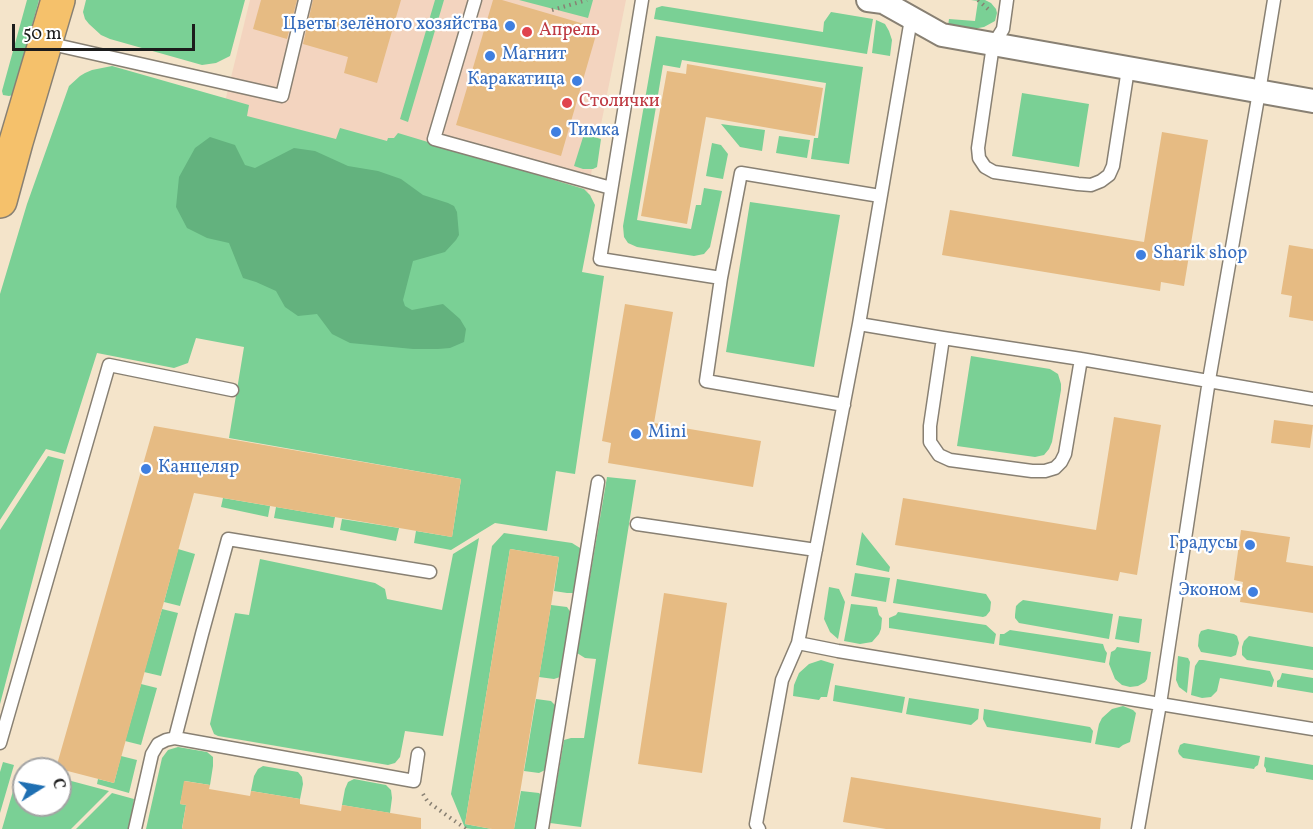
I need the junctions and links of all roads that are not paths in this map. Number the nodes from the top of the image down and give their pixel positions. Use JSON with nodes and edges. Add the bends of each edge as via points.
{"nodes":[{"id":1,"x":58,"y":0,"type":"edge"},
{"id":2,"x":305,"y":0,"type":"edge"},
{"id":3,"x":475,"y":0,"type":"edge"},
{"id":4,"x":642,"y":0,"type":"edge"},
{"id":5,"x":868,"y":0,"type":"edge"},
{"id":6,"x":1007,"y":0,"type":"edge"},
{"id":7,"x":1274,"y":0,"type":"edge"},
{"id":8,"x":911,"y":19,"type":"junction"},
{"id":9,"x":45,"y":42,"type":"junction"},
{"id":10,"x":993,"y":45,"type":"junction"},
{"id":11,"x":1128,"y":69,"type":"junction"},
{"id":12,"x":1259,"y":92,"type":"junction"},
{"id":13,"x":1313,"y":101,"type":"edge"},
{"id":14,"x":8,"y":140,"type":"edge"},
{"id":15,"x":611,"y":188,"type":"junction"},
{"id":16,"x":880,"y":196,"type":"junction"},
{"id":17,"x":0,"y":201,"type":"edge"},
{"id":18,"x":721,"y":278,"type":"junction"},
{"id":19,"x":859,"y":324,"type":"junction"},
{"id":20,"x":943,"y":338,"type":"junction"},
{"id":21,"x":1081,"y":359,"type":"junction"},
{"id":22,"x":1209,"y":380,"type":"junction"},
{"id":23,"x":232,"y":390,"type":"dead end"},
{"id":24,"x":1313,"y":399,"type":"edge"},
{"id":25,"x":844,"y":405,"type":"junction"},
{"id":26,"x":598,"y":482,"type":"dead end"},
{"id":27,"x":637,"y":524,"type":"dead end"},
{"id":28,"x":816,"y":550,"type":"junction"},
{"id":29,"x":430,"y":572,"type":"dead end"},
{"id":30,"x":798,"y":643,"type":"junction"},
{"id":31,"x":1160,"y":704,"type":"junction"},
{"id":32,"x":1313,"y":729,"type":"edge"},
{"id":33,"x":175,"y":738,"type":"junction"},
{"id":34,"x":0,"y":743,"type":"edge"},
{"id":35,"x":418,"y":754,"type":"dead end"},
{"id":36,"x":135,"y":829,"type":"edge"},
{"id":37,"x":542,"y":829,"type":"edge"},
{"id":38,"x":759,"y":829,"type":"edge"},
{"id":39,"x":1138,"y":829,"type":"edge"}],
"edges":[{"from":1,"to":9,"type":"main road"},
{"from":2,"to":9,"type":"lane","via":[[282,96]]},
{"from":3,"to":15,"type":"lane","via":[[434,139]]},
{"from":4,"to":15,"type":"lane"},
{"from":5,"to":8,"type":"street","via":[[883,2]]},
{"from":6,"to":10,"type":"lane","via":[[1003,29]]},
{"from":7,"to":12,"type":"lane"},
{"from":8,"to":10,"type":"street","via":[[942,35]]},
{"from":8,"to":16,"type":"lane"},
{"from":9,"to":14,"type":"main road"},
{"from":10,"to":11,"type":"street"},
{"from":10,"to":11,"type":"lane","via":[[978,148],[985,167],[994,172],[1078,184],[1101,181],[1113,166]]},
{"from":11,"to":12,"type":"street"},
{"from":12,"to":13,"type":"street"},
{"from":12,"to":22,"type":"lane"},
{"from":14,"to":17,"type":"main road"},
{"from":15,"to":18,"type":"lane","via":[[600,260]]},
{"from":16,"to":18,"type":"lane","via":[[741,173]]},
{"from":16,"to":19,"type":"lane"},
{"from":18,"to":25,"type":"lane","via":[[706,381]]},
{"from":19,"to":20,"type":"lane"},
{"from":19,"to":25,"type":"lane"},
{"from":20,"to":21,"type":"lane"},
{"from":20,"to":21,"type":"lane","via":[[930,442],[939,455],[950,460],[1032,471],[1054,468],[1065,454]]},
{"from":21,"to":22,"type":"lane"},
{"from":22,"to":24,"type":"lane"},
{"from":22,"to":31,"type":"lane"},
{"from":23,"to":34,"type":"lane","via":[[109,365]]},
{"from":25,"to":28,"type":"lane"},
{"from":26,"to":37,"type":"lane"},
{"from":27,"to":28,"type":"lane"},
{"from":28,"to":30,"type":"lane"},
{"from":29,"to":33,"type":"lane","via":[[228,539]]},
{"from":30,"to":31,"type":"lane"},
{"from":30,"to":38,"type":"lane","via":[[782,680],[756,824]]},
{"from":31,"to":32,"type":"lane"},
{"from":31,"to":39,"type":"lane"},
{"from":33,"to":35,"type":"lane","via":[[414,781]]},
{"from":33,"to":36,"type":"lane","via":[[158,744],[152,754]]}]}
